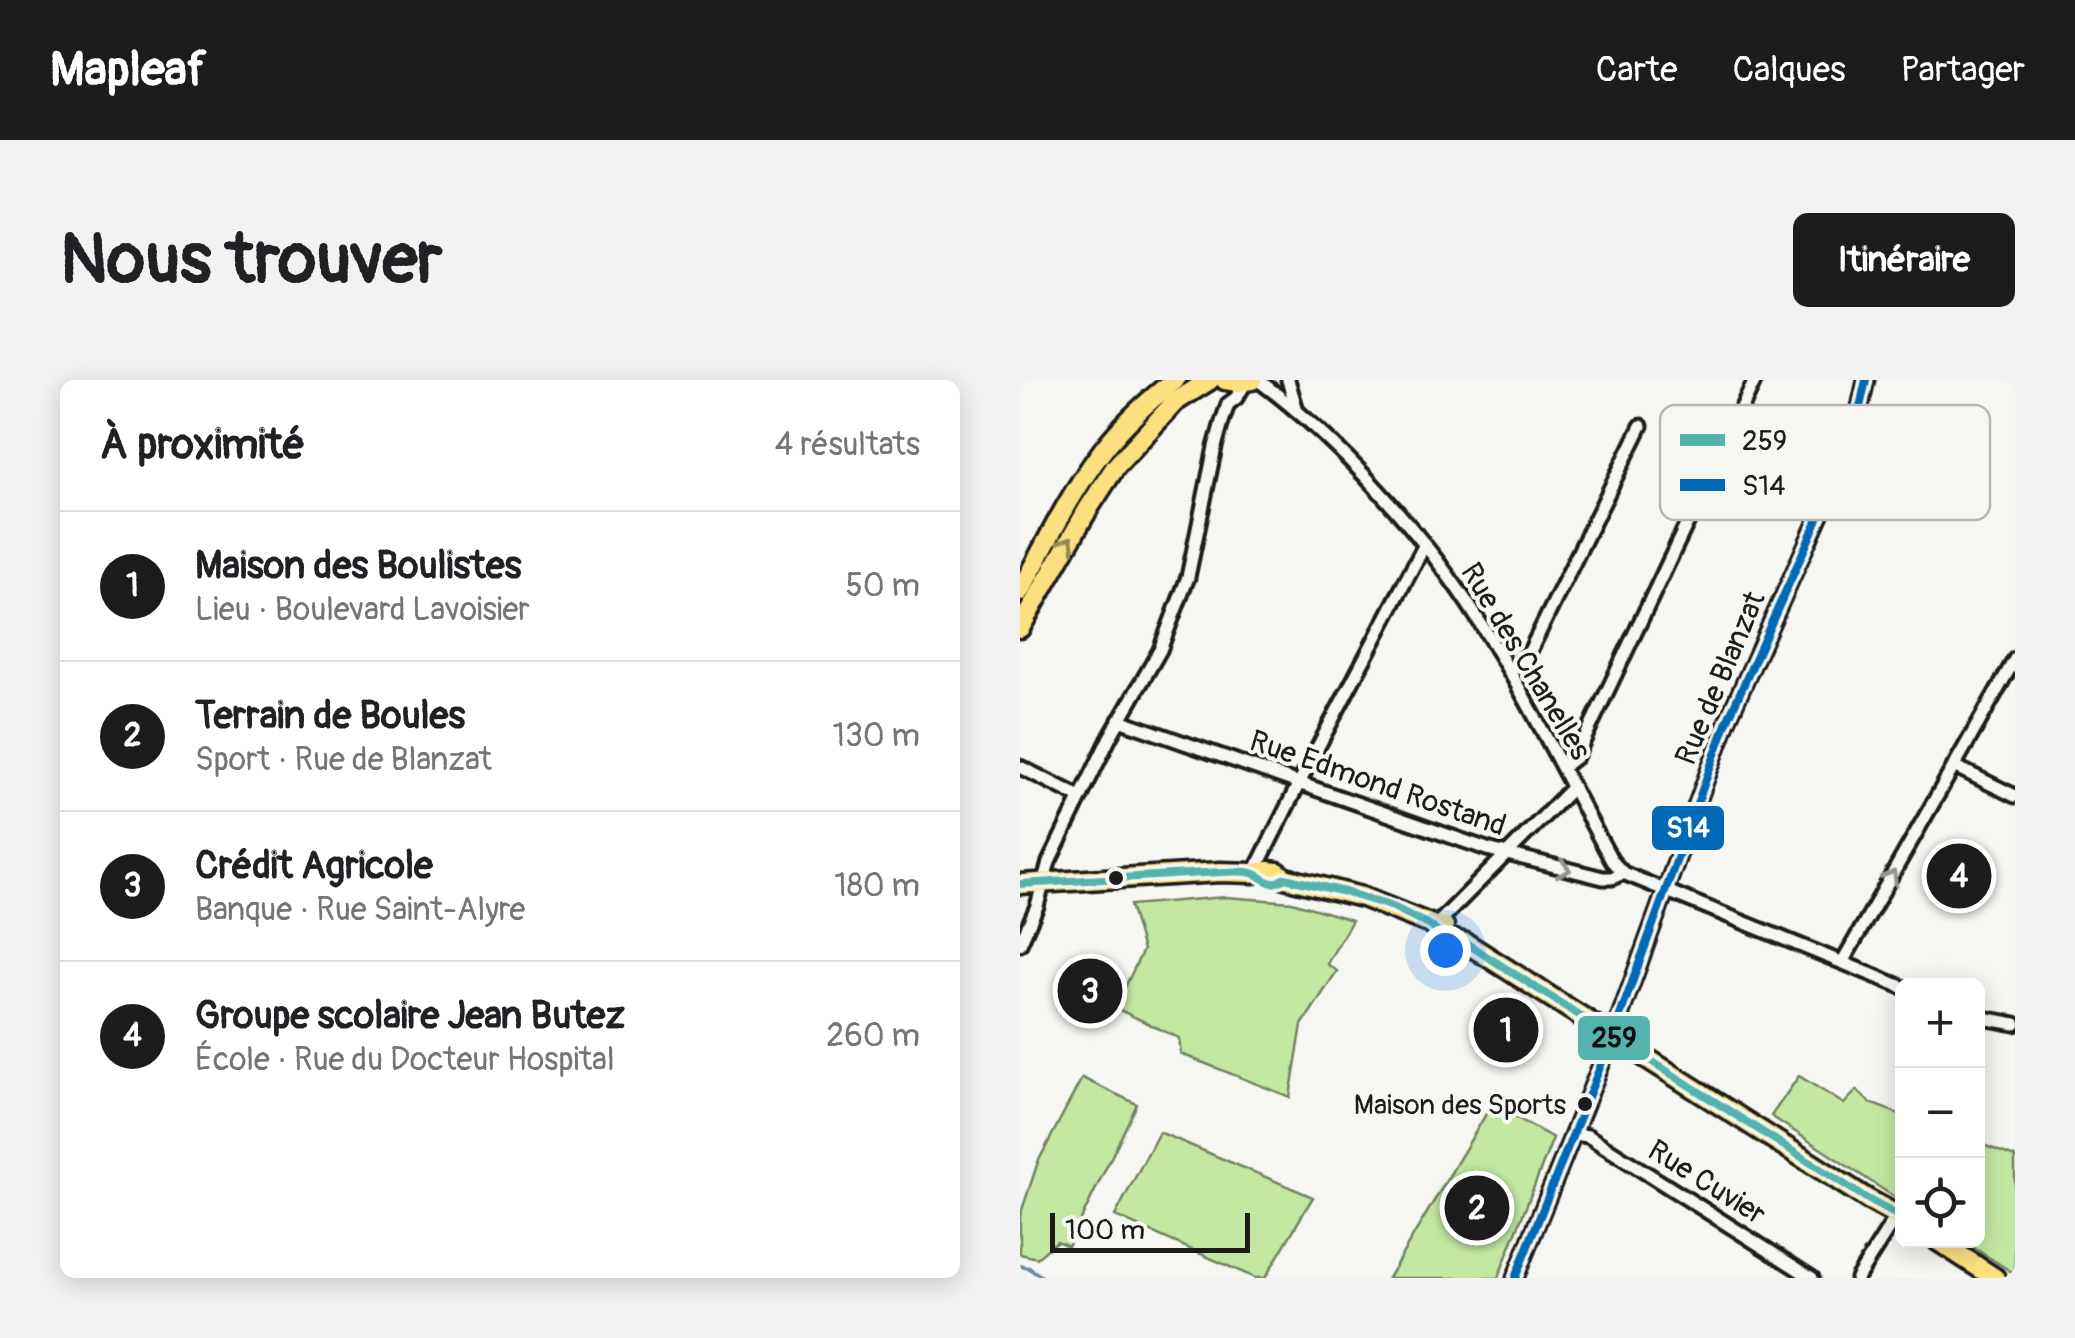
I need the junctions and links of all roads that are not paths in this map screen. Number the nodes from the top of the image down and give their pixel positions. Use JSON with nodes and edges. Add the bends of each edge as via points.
{"nodes":[{"id":1,"x":1174,"y":380,"type":"edge"},
{"id":2,"x":1210,"y":380,"type":"edge"},
{"id":3,"x":1225,"y":380,"type":"edge"},
{"id":4,"x":1252,"y":380,"type":"edge"},
{"id":5,"x":1288,"y":380,"type":"edge"},
{"id":6,"x":1755,"y":380,"type":"edge"},
{"id":7,"x":1866,"y":380,"type":"edge"},
{"id":8,"x":1228,"y":404,"type":"junction"},
{"id":9,"x":1743,"y":405,"type":"edge"},
{"id":10,"x":1860,"y":405,"type":"edge"},
{"id":11,"x":1297,"y":411,"type":"junction"},
{"id":12,"x":1641,"y":426,"type":"dead end"},
{"id":13,"x":1689,"y":520,"type":"edge"},
{"id":14,"x":1817,"y":520,"type":"edge"},
{"id":15,"x":1424,"y":546,"type":"junction"},
{"id":16,"x":1020,"y":591,"type":"edge"},
{"id":17,"x":1020,"y":628,"type":"edge"},
{"id":18,"x":2015,"y":659,"type":"edge"},
{"id":19,"x":1510,"y":671,"type":"junction"},
{"id":20,"x":1120,"y":720,"type":"junction"},
{"id":21,"x":1954,"y":766,"type":"junction"},
{"id":22,"x":1020,"y":767,"type":"edge"},
{"id":23,"x":1562,"y":767,"type":"junction"},
{"id":24,"x":1299,"y":782,"type":"junction"},
{"id":25,"x":1573,"y":787,"type":"junction"},
{"id":26,"x":2015,"y":796,"type":"edge"},
{"id":27,"x":1080,"y":797,"type":"junction"},
{"id":28,"x":1506,"y":854,"type":"junction"},
{"id":29,"x":1254,"y":873,"type":"junction"},
{"id":30,"x":1623,"y":873,"type":"junction"},
{"id":31,"x":1043,"y":883,"type":"junction"},
{"id":32,"x":1020,"y":884,"type":"edge"},
{"id":33,"x":1665,"y":891,"type":"junction"},
{"id":34,"x":1435,"y":926,"type":"junction"},
{"id":35,"x":1020,"y":944,"type":"edge"},
{"id":36,"x":1843,"y":962,"type":"junction"},
{"id":37,"x":1895,"y":983,"type":"edge"},
{"id":38,"x":1985,"y":1018,"type":"edge"},
{"id":39,"x":2015,"y":1024,"type":"edge"},
{"id":40,"x":1613,"y":1035,"type":"junction"},
{"id":41,"x":1574,"y":1134,"type":"junction"},
{"id":42,"x":1895,"y":1213,"type":"edge"},
{"id":43,"x":1895,"y":1223,"type":"edge"},
{"id":44,"x":1950,"y":1248,"type":"edge"},
{"id":45,"x":1516,"y":1278,"type":"edge"},
{"id":46,"x":1812,"y":1278,"type":"edge"},
{"id":47,"x":1858,"y":1278,"type":"edge"},
{"id":48,"x":1995,"y":1278,"type":"edge"}],
"edges":[{"from":1,"to":16,"type":"main road","via":[[1103,450]]},
{"from":17,"to":2,"type":"main road","one_way":true,"via":[[1116,466],[1175,402]]},
{"from":3,"to":4,"type":"main road"},
{"from":3,"to":8,"type":"street"},
{"from":4,"to":8,"type":"street"},
{"from":4,"to":11,"type":"street","name":"Rue des Chanelles"},
{"from":5,"to":11,"type":"street","name":"Rue des Chanelles"},
{"from":6,"to":9,"type":"street"},
{"from":7,"to":10,"type":"street","name":"Rue de Blanzat"},
{"from":8,"to":20,"type":"street","via":[[1188,577],[1160,650]]},
{"from":11,"to":15,"type":"street","name":"Rue des Chanelles"},
{"from":12,"to":19,"type":"street","via":[[1530,654]]},
{"from":13,"to":23,"type":"street","via":[[1576,757]]},
{"from":14,"to":33,"type":"street","name":"Rue de Blanzat","via":[[1731,713]]},
{"from":15,"to":19,"type":"street","name":"Rue des Chanelles"},
{"from":15,"to":24,"type":"street"},
{"from":18,"to":21,"type":"street"},
{"from":19,"to":23,"type":"street","name":"Rue des Chanelles"},
{"from":20,"to":24,"type":"street","name":"Rue Edmond Rostand"},
{"from":20,"to":27,"type":"street"},
{"from":21,"to":26,"type":"street"},
{"from":36,"to":21,"type":"street","one_way":true},
{"from":22,"to":27,"type":"street"},
{"from":23,"to":25,"type":"street","name":"Rue des Chanelles"},
{"from":24,"to":28,"type":"street","name":"Rue Edmond Rostand"},
{"from":24,"to":29,"type":"street"},
{"from":25,"to":28,"type":"street"},
{"from":25,"to":30,"type":"street","name":"Rue des Chanelles"},
{"from":27,"to":31,"type":"street"},
{"from":28,"to":30,"type":"street","name":"Rue Edmond Rostand","one_way":true,"via":[[1603,878]]},
{"from":28,"to":34,"type":"street"},
{"from":29,"to":31,"type":"main road"},
{"from":29,"to":34,"type":"main road","via":[[1278,872]]},
{"from":30,"to":33,"type":"street"},
{"from":31,"to":32,"type":"main road"},
{"from":31,"to":35,"type":"street"},
{"from":33,"to":36,"type":"street"},
{"from":33,"to":40,"type":"street","name":"Rue de Blanzat"},
{"from":34,"to":40,"type":"main road","via":[[1442,937],[1466,943]]},
{"from":36,"to":37,"type":"street"},
{"from":38,"to":39,"type":"street"},
{"from":40,"to":41,"type":"street","name":"Rue de Blanzat"},
{"from":40,"to":42,"type":"main road"},
{"from":41,"to":45,"type":"street","name":"Rue de Blanzat"},
{"from":41,"to":46,"type":"street","name":"Rue Cuvier","via":[[1588,1136]]},
{"from":43,"to":47,"type":"street"},
{"from":44,"to":48,"type":"main road"}]}
